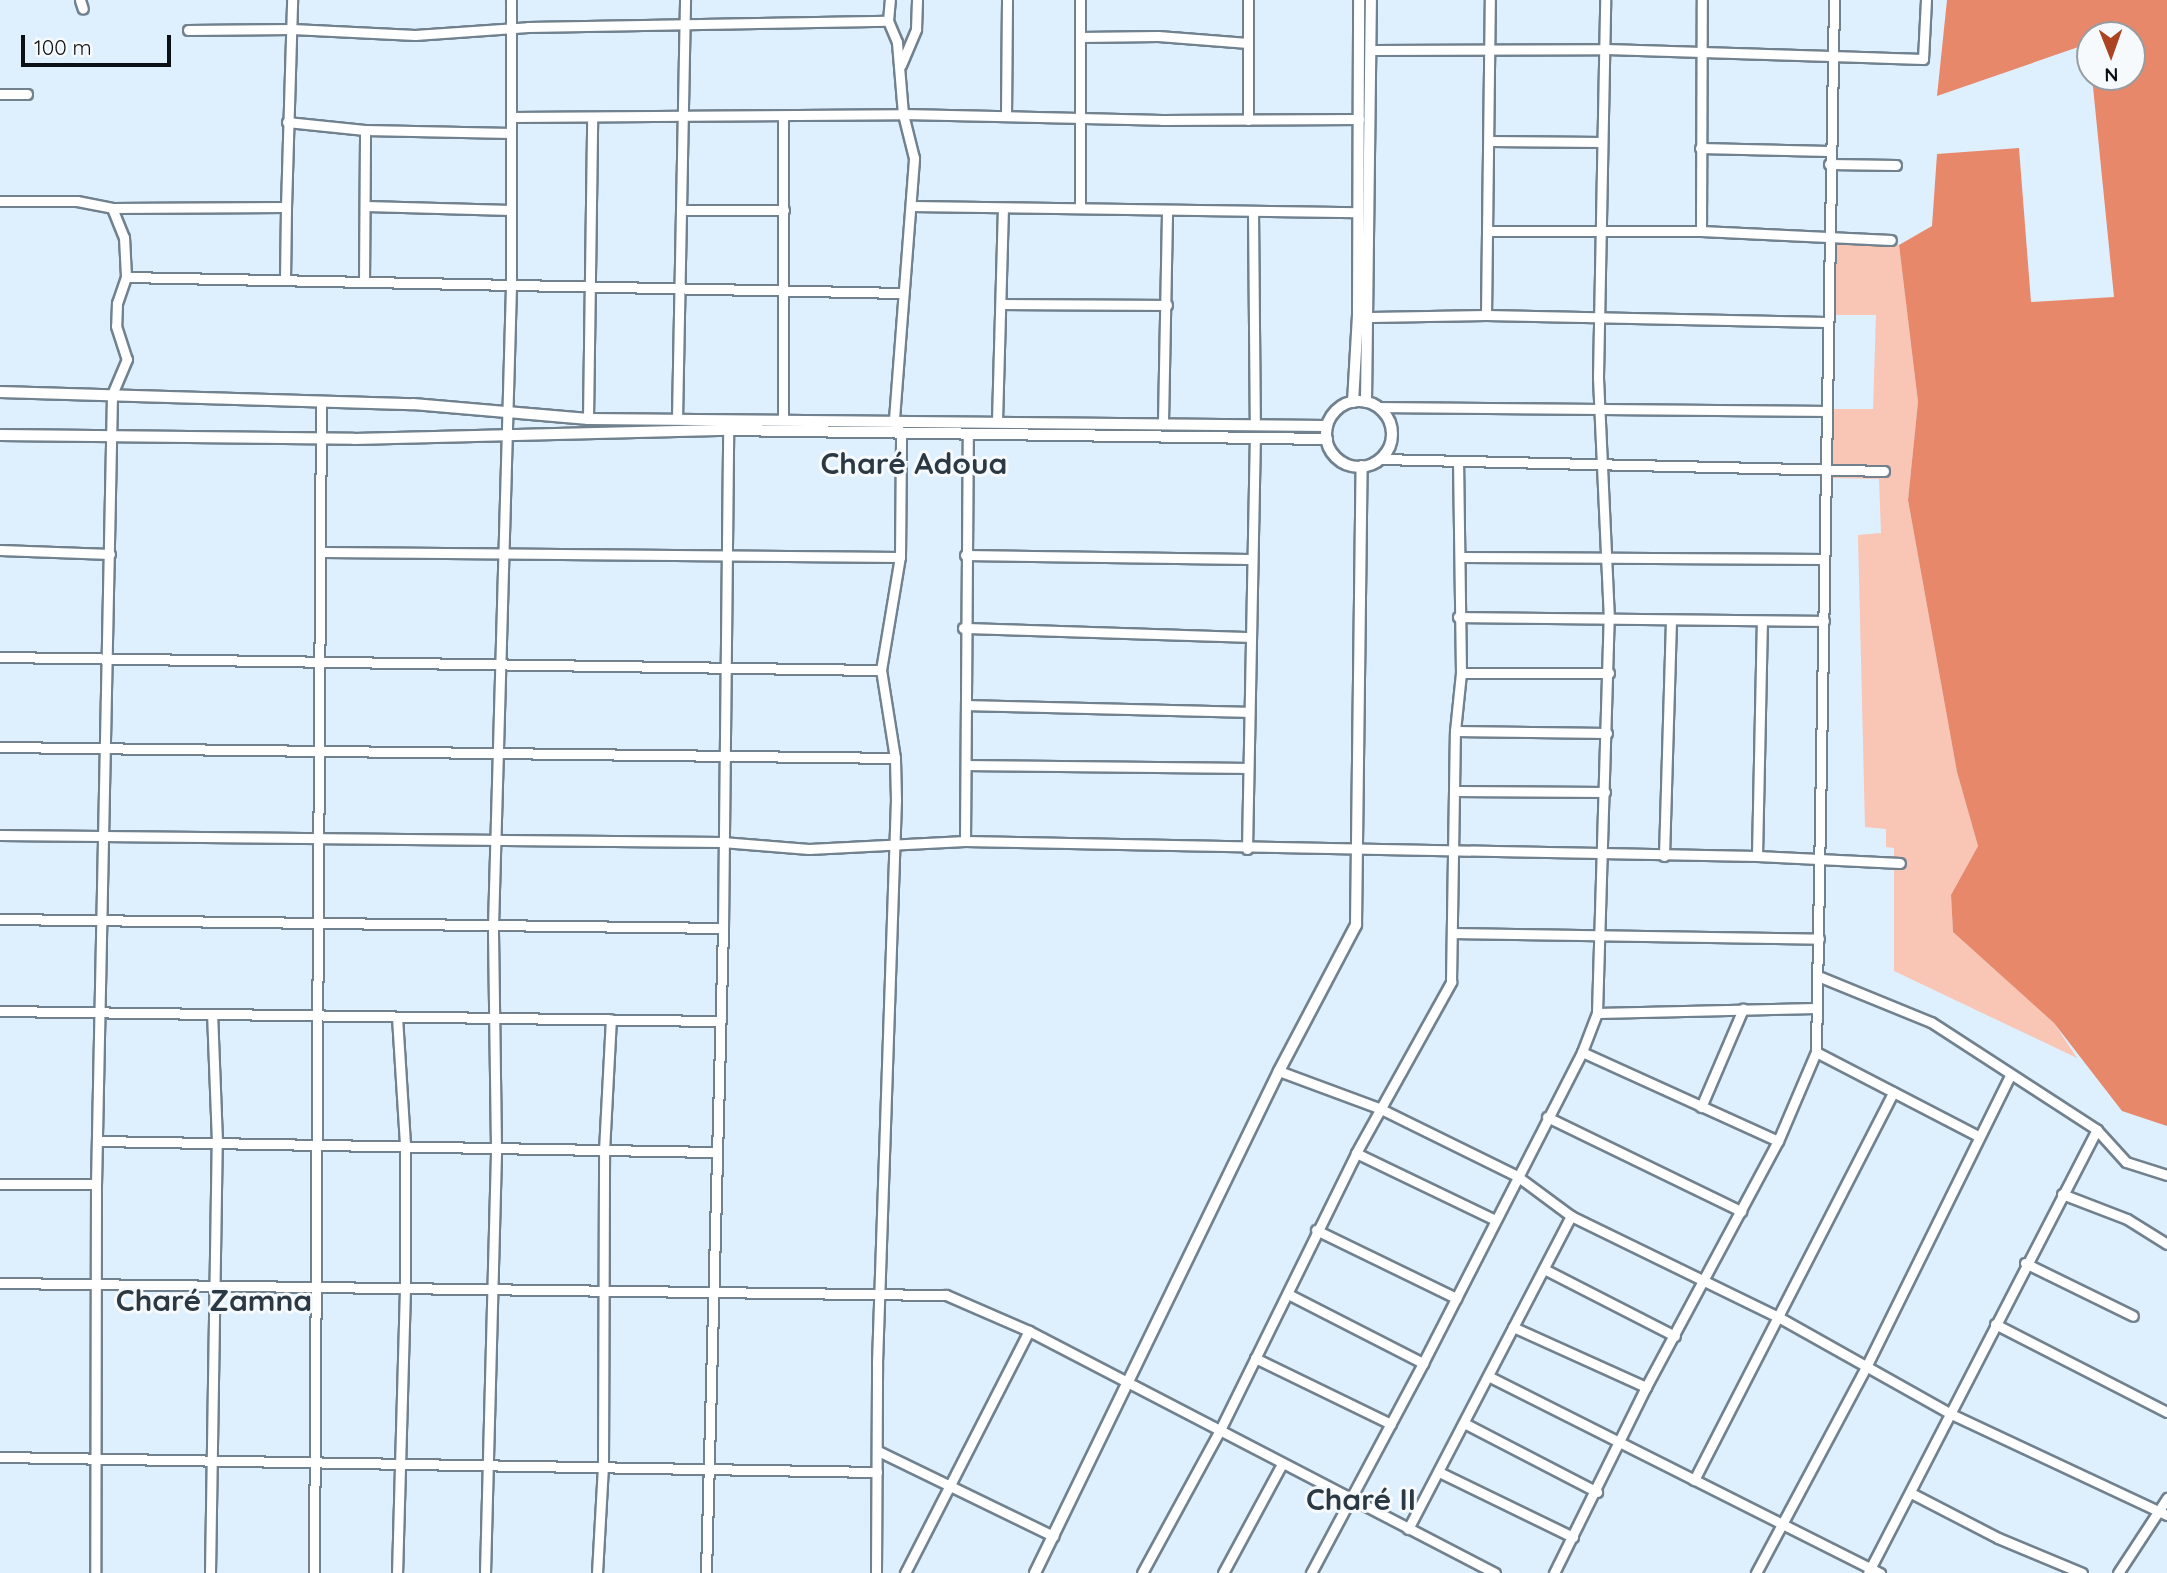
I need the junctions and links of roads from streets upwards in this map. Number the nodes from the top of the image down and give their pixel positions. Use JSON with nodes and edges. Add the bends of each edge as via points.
{"nodes":[{"id":1,"x":292,"y":0,"type":"edge"},
{"id":2,"x":511,"y":0,"type":"edge"},
{"id":3,"x":685,"y":0,"type":"edge"},
{"id":4,"x":890,"y":0,"type":"edge"},
{"id":5,"x":917,"y":0,"type":"edge"},
{"id":6,"x":1006,"y":0,"type":"edge"},
{"id":7,"x":1080,"y":0,"type":"edge"},
{"id":8,"x":1248,"y":0,"type":"edge"},
{"id":9,"x":1359,"y":0,"type":"edge"},
{"id":10,"x":1371,"y":0,"type":"edge"},
{"id":11,"x":1490,"y":0,"type":"edge"},
{"id":12,"x":1605,"y":0,"type":"edge"},
{"id":13,"x":1702,"y":0,"type":"edge"},
{"id":14,"x":1834,"y":0,"type":"edge"},
{"id":15,"x":1926,"y":0,"type":"edge"},
{"id":16,"x":888,"y":21,"type":"junction"},
{"id":17,"x":684,"y":24,"type":"junction"},
{"id":18,"x":292,"y":29,"type":"junction"},
{"id":19,"x":188,"y":30,"type":"dead end"},
{"id":20,"x":511,"y":31,"type":"junction"},
{"id":21,"x":1080,"y":37,"type":"junction"},
{"id":22,"x":1248,"y":43,"type":"junction"},
{"id":23,"x":1490,"y":48,"type":"junction"},
{"id":24,"x":1371,"y":50,"type":"junction"},
{"id":25,"x":1606,"y":50,"type":"junction"},
{"id":26,"x":1702,"y":55,"type":"junction"},
{"id":27,"x":1832,"y":58,"type":"junction"},
{"id":28,"x":901,"y":65,"type":"junction"},
{"id":29,"x":0,"y":94,"type":"edge"},
{"id":30,"x":27,"y":94,"type":"dead end"},
{"id":31,"x":903,"y":114,"type":"junction"},
{"id":32,"x":1006,"y":116,"type":"junction"},
{"id":33,"x":512,"y":117,"type":"junction"},
{"id":34,"x":682,"y":117,"type":"junction"},
{"id":35,"x":783,"y":117,"type":"junction"},
{"id":36,"x":1079,"y":118,"type":"junction"},
{"id":37,"x":1359,"y":119,"type":"junction"},
{"id":38,"x":592,"y":120,"type":"junction"},
{"id":39,"x":1248,"y":120,"type":"junction"},
{"id":40,"x":288,"y":122,"type":"junction"},
{"id":41,"x":365,"y":130,"type":"junction"},
{"id":42,"x":511,"y":134,"type":"junction"},
{"id":43,"x":1490,"y":141,"type":"junction"},
{"id":44,"x":1602,"y":142,"type":"junction"},
{"id":45,"x":1700,"y":148,"type":"junction"},
{"id":46,"x":1829,"y":151,"type":"junction"},
{"id":47,"x":1829,"y":164,"type":"junction"},
{"id":48,"x":1896,"y":165,"type":"dead end"},
{"id":49,"x":0,"y":201,"type":"edge"},
{"id":50,"x":366,"y":206,"type":"junction"},
{"id":51,"x":911,"y":206,"type":"junction"},
{"id":52,"x":286,"y":207,"type":"junction"},
{"id":53,"x":1080,"y":207,"type":"junction"},
{"id":54,"x":112,"y":208,"type":"junction"},
{"id":55,"x":1003,"y":208,"type":"junction"},
{"id":56,"x":511,"y":210,"type":"junction"},
{"id":57,"x":683,"y":210,"type":"junction"},
{"id":58,"x":784,"y":210,"type":"junction"},
{"id":59,"x":1167,"y":211,"type":"junction"},
{"id":60,"x":1253,"y":211,"type":"junction"},
{"id":61,"x":1358,"y":212,"type":"junction"},
{"id":62,"x":1600,"y":230,"type":"junction"},
{"id":63,"x":1488,"y":231,"type":"junction"},
{"id":64,"x":1701,"y":231,"type":"junction"},
{"id":65,"x":1829,"y":240,"type":"junction"},
{"id":66,"x":1891,"y":240,"type":"dead end"},
{"id":67,"x":125,"y":277,"type":"junction"},
{"id":68,"x":285,"y":280,"type":"junction"},
{"id":69,"x":364,"y":282,"type":"junction"},
{"id":70,"x":511,"y":285,"type":"junction"},
{"id":71,"x":591,"y":286,"type":"junction"},
{"id":72,"x":681,"y":288,"type":"junction"},
{"id":73,"x":785,"y":291,"type":"junction"},
{"id":74,"x":901,"y":293,"type":"junction"},
{"id":75,"x":1002,"y":304,"type":"junction"},
{"id":76,"x":1167,"y":305,"type":"junction"},
{"id":77,"x":1486,"y":315,"type":"junction"},
{"id":78,"x":1370,"y":317,"type":"junction"},
{"id":79,"x":1600,"y":319,"type":"junction"},
{"id":80,"x":1826,"y":322,"type":"junction"},
{"id":81,"x":0,"y":392,"type":"edge"},
{"id":82,"x":112,"y":395,"type":"junction"},
{"id":83,"x":321,"y":401,"type":"junction"},
{"id":84,"x":1353,"y":402,"type":"junction"},
{"id":85,"x":1366,"y":402,"type":"junction"},
{"id":86,"x":1378,"y":407,"type":"junction"},
{"id":87,"x":1600,"y":409,"type":"junction"},
{"id":88,"x":1826,"y":411,"type":"junction"},
{"id":89,"x":508,"y":412,"type":"junction"},
{"id":90,"x":588,"y":419,"type":"junction"},
{"id":91,"x":677,"y":419,"type":"junction"},
{"id":92,"x":894,"y":419,"type":"junction"},
{"id":93,"x":783,"y":420,"type":"junction"},
{"id":94,"x":997,"y":421,"type":"junction"},
{"id":95,"x":1163,"y":422,"type":"junction"},
{"id":96,"x":1255,"y":425,"type":"junction"},
{"id":97,"x":1327,"y":426,"type":"junction"},
{"id":98,"x":728,"y":430,"type":"junction"},
{"id":99,"x":901,"y":433,"type":"junction"},
{"id":100,"x":506,"y":434,"type":"junction"},
{"id":101,"x":0,"y":435,"type":"edge"},
{"id":102,"x":968,"y":435,"type":"junction"},
{"id":103,"x":321,"y":438,"type":"junction"},
{"id":104,"x":112,"y":439,"type":"junction"},
{"id":105,"x":1255,"y":439,"type":"junction"},
{"id":106,"x":1326,"y":439,"type":"junction"},
{"id":107,"x":1380,"y":459,"type":"junction"},
{"id":108,"x":1458,"y":461,"type":"junction"},
{"id":109,"x":1605,"y":465,"type":"junction"},
{"id":110,"x":1362,"y":466,"type":"junction"},
{"id":111,"x":1825,"y":470,"type":"junction"},
{"id":112,"x":1884,"y":471,"type":"dead end"},
{"id":113,"x":0,"y":551,"type":"edge"},
{"id":114,"x":323,"y":552,"type":"junction"},
{"id":115,"x":110,"y":554,"type":"junction"},
{"id":116,"x":501,"y":554,"type":"junction"},
{"id":117,"x":965,"y":555,"type":"junction"},
{"id":118,"x":727,"y":557,"type":"junction"},
{"id":119,"x":900,"y":557,"type":"junction"},
{"id":120,"x":1460,"y":557,"type":"junction"},
{"id":121,"x":1610,"y":557,"type":"junction"},
{"id":122,"x":1250,"y":559,"type":"junction"},
{"id":123,"x":1824,"y":559,"type":"junction"},
{"id":124,"x":1458,"y":617,"type":"junction"},
{"id":125,"x":1609,"y":620,"type":"junction"},
{"id":126,"x":1671,"y":621,"type":"junction"},
{"id":127,"x":1824,"y":621,"type":"junction"},
{"id":128,"x":1762,"y":622,"type":"junction"},
{"id":129,"x":963,"y":628,"type":"junction"},
{"id":130,"x":1249,"y":637,"type":"junction"},
{"id":131,"x":0,"y":657,"type":"edge"},
{"id":132,"x":108,"y":658,"type":"junction"},
{"id":133,"x":322,"y":661,"type":"junction"},
{"id":134,"x":500,"y":663,"type":"junction"},
{"id":135,"x":724,"y":666,"type":"junction"},
{"id":136,"x":881,"y":670,"type":"junction"},
{"id":137,"x":1461,"y":673,"type":"junction"},
{"id":138,"x":1609,"y":673,"type":"junction"},
{"id":139,"x":968,"y":705,"type":"junction"},
{"id":140,"x":1249,"y":712,"type":"junction"},
{"id":141,"x":1455,"y":731,"type":"junction"},
{"id":142,"x":1607,"y":733,"type":"junction"},
{"id":143,"x":0,"y":747,"type":"edge"},
{"id":144,"x":320,"y":748,"type":"junction"},
{"id":145,"x":106,"y":749,"type":"junction"},
{"id":146,"x":498,"y":755,"type":"junction"},
{"id":147,"x":725,"y":756,"type":"junction"},
{"id":148,"x":895,"y":758,"type":"junction"},
{"id":149,"x":967,"y":765,"type":"junction"},
{"id":150,"x":1248,"y":768,"type":"junction"},
{"id":151,"x":1454,"y":791,"type":"junction"},
{"id":152,"x":1605,"y":792,"type":"junction"},
{"id":153,"x":0,"y":835,"type":"edge"},
{"id":154,"x":104,"y":837,"type":"junction"},
{"id":155,"x":319,"y":838,"type":"junction"},
{"id":156,"x":497,"y":841,"type":"junction"},
{"id":157,"x":965,"y":841,"type":"junction"},
{"id":158,"x":722,"y":842,"type":"junction"},
{"id":159,"x":893,"y":844,"type":"junction"},
{"id":160,"x":1247,"y":849,"type":"junction"},
{"id":161,"x":1359,"y":849,"type":"junction"},
{"id":162,"x":1452,"y":851,"type":"junction"},
{"id":163,"x":1604,"y":855,"type":"junction"},
{"id":164,"x":1664,"y":856,"type":"junction"},
{"id":165,"x":1757,"y":856,"type":"junction"},
{"id":166,"x":1820,"y":858,"type":"junction"},
{"id":167,"x":1900,"y":863,"type":"dead end"},
{"id":168,"x":0,"y":919,"type":"edge"},
{"id":169,"x":102,"y":919,"type":"junction"},
{"id":170,"x":318,"y":924,"type":"junction"},
{"id":171,"x":493,"y":926,"type":"junction"},
{"id":172,"x":723,"y":928,"type":"junction"},
{"id":173,"x":1455,"y":933,"type":"junction"},
{"id":174,"x":1601,"y":934,"type":"junction"},
{"id":175,"x":1819,"y":939,"type":"junction"},
{"id":176,"x":1818,"y":976,"type":"junction"},
{"id":177,"x":1816,"y":1007,"type":"junction"},
{"id":178,"x":1743,"y":1009,"type":"junction"},
{"id":179,"x":0,"y":1011,"type":"edge"},
{"id":180,"x":100,"y":1013,"type":"junction"},
{"id":181,"x":1597,"y":1013,"type":"junction"},
{"id":182,"x":212,"y":1014,"type":"junction"},
{"id":183,"x":317,"y":1016,"type":"junction"},
{"id":184,"x":397,"y":1017,"type":"junction"},
{"id":185,"x":494,"y":1018,"type":"junction"},
{"id":186,"x":611,"y":1019,"type":"junction"},
{"id":187,"x":719,"y":1021,"type":"junction"},
{"id":188,"x":1582,"y":1052,"type":"junction"},
{"id":189,"x":1816,"y":1052,"type":"junction"},
{"id":190,"x":1279,"y":1072,"type":"junction"},
{"id":191,"x":2010,"y":1076,"type":"junction"},
{"id":192,"x":1892,"y":1092,"type":"junction"},
{"id":193,"x":1701,"y":1107,"type":"junction"},
{"id":194,"x":1381,"y":1109,"type":"junction"},
{"id":195,"x":1547,"y":1117,"type":"junction"},
{"id":196,"x":2097,"y":1130,"type":"junction"},
{"id":197,"x":1979,"y":1136,"type":"junction"},
{"id":198,"x":97,"y":1141,"type":"junction"},
{"id":199,"x":1778,"y":1141,"type":"junction"},
{"id":200,"x":218,"y":1142,"type":"junction"},
{"id":201,"x":405,"y":1144,"type":"junction"},
{"id":202,"x":317,"y":1147,"type":"junction"},
{"id":203,"x":496,"y":1147,"type":"junction"},
{"id":204,"x":604,"y":1151,"type":"junction"},
{"id":205,"x":717,"y":1152,"type":"junction"},
{"id":206,"x":1356,"y":1153,"type":"junction"},
{"id":207,"x":2167,"y":1175,"type":"edge"},
{"id":208,"x":1517,"y":1176,"type":"junction"},
{"id":209,"x":0,"y":1184,"type":"edge"},
{"id":210,"x":96,"y":1184,"type":"junction"},
{"id":211,"x":2062,"y":1194,"type":"junction"},
{"id":212,"x":1741,"y":1211,"type":"junction"},
{"id":213,"x":1571,"y":1216,"type":"junction"},
{"id":214,"x":1495,"y":1220,"type":"junction"},
{"id":215,"x":1316,"y":1230,"type":"junction"},
{"id":216,"x":2167,"y":1244,"type":"edge"},
{"id":217,"x":2025,"y":1263,"type":"junction"},
{"id":218,"x":1544,"y":1269,"type":"junction"},
{"id":219,"x":1703,"y":1281,"type":"junction"},
{"id":220,"x":0,"y":1283,"type":"edge"},
{"id":221,"x":96,"y":1285,"type":"junction"},
{"id":222,"x":212,"y":1287,"type":"junction"},
{"id":223,"x":315,"y":1287,"type":"junction"},
{"id":224,"x":405,"y":1288,"type":"junction"},
{"id":225,"x":491,"y":1289,"type":"junction"},
{"id":226,"x":605,"y":1292,"type":"junction"},
{"id":227,"x":710,"y":1294,"type":"junction"},
{"id":228,"x":1288,"y":1294,"type":"junction"},
{"id":229,"x":879,"y":1297,"type":"junction"},
{"id":230,"x":1456,"y":1298,"type":"junction"},
{"id":231,"x":2133,"y":1315,"type":"dead end"},
{"id":232,"x":1780,"y":1318,"type":"junction"},
{"id":233,"x":1995,"y":1324,"type":"junction"},
{"id":234,"x":1513,"y":1327,"type":"junction"},
{"id":235,"x":1029,"y":1331,"type":"junction"},
{"id":236,"x":1675,"y":1336,"type":"junction"},
{"id":237,"x":1255,"y":1358,"type":"junction"},
{"id":238,"x":1423,"y":1363,"type":"junction"},
{"id":239,"x":1867,"y":1365,"type":"junction"},
{"id":240,"x":1488,"y":1376,"type":"junction"},
{"id":241,"x":1126,"y":1384,"type":"junction"},
{"id":242,"x":1646,"y":1387,"type":"junction"},
{"id":243,"x":2167,"y":1412,"type":"edge"},
{"id":244,"x":1950,"y":1413,"type":"junction"},
{"id":245,"x":1464,"y":1423,"type":"junction"},
{"id":246,"x":1391,"y":1424,"type":"junction"},
{"id":247,"x":1219,"y":1432,"type":"junction"},
{"id":248,"x":1618,"y":1442,"type":"junction"},
{"id":249,"x":878,"y":1451,"type":"junction"},
{"id":250,"x":0,"y":1457,"type":"edge"},
{"id":251,"x":96,"y":1457,"type":"junction"},
{"id":252,"x":211,"y":1458,"type":"junction"},
{"id":253,"x":312,"y":1462,"type":"junction"},
{"id":254,"x":487,"y":1463,"type":"junction"},
{"id":255,"x":397,"y":1464,"type":"junction"},
{"id":256,"x":1282,"y":1464,"type":"junction"},
{"id":257,"x":603,"y":1465,"type":"junction"},
{"id":258,"x":708,"y":1469,"type":"junction"},
{"id":259,"x":877,"y":1472,"type":"junction"},
{"id":260,"x":1439,"y":1472,"type":"junction"},
{"id":261,"x":1694,"y":1480,"type":"junction"},
{"id":262,"x":951,"y":1485,"type":"junction"},
{"id":263,"x":1597,"y":1492,"type":"junction"},
{"id":264,"x":1911,"y":1493,"type":"junction"},
{"id":265,"x":1349,"y":1498,"type":"junction"},
{"id":266,"x":2167,"y":1498,"type":"edge"},
{"id":267,"x":2163,"y":1513,"type":"edge"},
{"id":268,"x":1782,"y":1523,"type":"junction"},
{"id":269,"x":1408,"y":1529,"type":"junction"},
{"id":270,"x":1053,"y":1536,"type":"junction"},
{"id":271,"x":1573,"y":1537,"type":"junction"},
{"id":272,"x":1313,"y":1570,"type":"edge"},
{"id":273,"x":1873,"y":1572,"type":"edge"},
{"id":274,"x":95,"y":1573,"type":"edge"},
{"id":275,"x":210,"y":1573,"type":"edge"},
{"id":276,"x":314,"y":1573,"type":"edge"},
{"id":277,"x":397,"y":1573,"type":"edge"},
{"id":278,"x":485,"y":1573,"type":"edge"},
{"id":279,"x":597,"y":1573,"type":"edge"},
{"id":280,"x":706,"y":1573,"type":"edge"},
{"id":281,"x":876,"y":1573,"type":"edge"},
{"id":282,"x":905,"y":1573,"type":"edge"},
{"id":283,"x":1035,"y":1573,"type":"edge"},
{"id":284,"x":1142,"y":1573,"type":"edge"},
{"id":285,"x":1223,"y":1573,"type":"edge"},
{"id":286,"x":1324,"y":1573,"type":"edge"},
{"id":287,"x":1495,"y":1573,"type":"edge"},
{"id":288,"x":1554,"y":1573,"type":"edge"},
{"id":289,"x":1756,"y":1573,"type":"edge"},
{"id":290,"x":2082,"y":1573,"type":"edge"},
{"id":291,"x":2118,"y":1573,"type":"edge"}],
"edges":[{"from":1,"to":18,"type":"street"},
{"from":2,"to":20,"type":"street"},
{"from":3,"to":17,"type":"street"},
{"from":4,"to":16,"type":"street"},
{"from":5,"to":28,"type":"street","via":[[916,29]]},
{"from":6,"to":32,"type":"street"},
{"from":7,"to":21,"type":"street"},
{"from":8,"to":22,"type":"street"},
{"from":9,"to":37,"type":"street"},
{"from":10,"to":24,"type":"street"},
{"from":11,"to":23,"type":"street"},
{"from":12,"to":25,"type":"street"},
{"from":13,"to":26,"type":"street"},
{"from":14,"to":27,"type":"street"},
{"from":15,"to":27,"type":"street","via":[[1923,59]]},
{"from":16,"to":17,"type":"street"},
{"from":16,"to":28,"type":"street"},
{"from":17,"to":20,"type":"street"},
{"from":17,"to":34,"type":"street"},
{"from":18,"to":19,"type":"street"},
{"from":18,"to":20,"type":"street","via":[[415,35]]},
{"from":18,"to":40,"type":"street"},
{"from":20,"to":33,"type":"street"},
{"from":21,"to":22,"type":"street","via":[[1158,36]]},
{"from":21,"to":36,"type":"street"},
{"from":22,"to":39,"type":"street"},
{"from":23,"to":24,"type":"street"},
{"from":23,"to":25,"type":"street"},
{"from":23,"to":43,"type":"street"},
{"from":24,"to":78,"type":"street"},
{"from":25,"to":26,"type":"street"},
{"from":25,"to":44,"type":"street"},
{"from":26,"to":27,"type":"street"},
{"from":26,"to":45,"type":"street"},
{"from":27,"to":46,"type":"street"},
{"from":28,"to":31,"type":"street"},
{"from":29,"to":30,"type":"street"},
{"from":31,"to":32,"type":"street"},
{"from":31,"to":35,"type":"street"},
{"from":31,"to":51,"type":"street","via":[[914,158]]},
{"from":32,"to":36,"type":"street"},
{"from":33,"to":38,"type":"street"},
{"from":33,"to":42,"type":"street"},
{"from":34,"to":35,"type":"street"},
{"from":34,"to":38,"type":"street"},
{"from":34,"to":57,"type":"street"},
{"from":35,"to":58,"type":"street"},
{"from":36,"to":39,"type":"street"},
{"from":36,"to":53,"type":"street"},
{"from":37,"to":39,"type":"street"},
{"from":37,"to":61,"type":"street"},
{"from":38,"to":71,"type":"street"},
{"from":40,"to":41,"type":"street"},
{"from":40,"to":52,"type":"street"},
{"from":41,"to":42,"type":"street"},
{"from":41,"to":50,"type":"street"},
{"from":42,"to":56,"type":"street"},
{"from":43,"to":44,"type":"street"},
{"from":43,"to":63,"type":"street"},
{"from":44,"to":62,"type":"street"},
{"from":45,"to":46,"type":"street"},
{"from":45,"to":64,"type":"street"},
{"from":46,"to":47,"type":"street"},
{"from":47,"to":48,"type":"street"},
{"from":47,"to":65,"type":"street"},
{"from":49,"to":54,"type":"street","via":[[77,201]]},
{"from":50,"to":56,"type":"street"},
{"from":50,"to":69,"type":"street"},
{"from":51,"to":55,"type":"street"},
{"from":51,"to":74,"type":"street"},
{"from":52,"to":54,"type":"street"},
{"from":52,"to":68,"type":"street"},
{"from":53,"to":55,"type":"street"},
{"from":53,"to":59,"type":"street"},
{"from":54,"to":67,"type":"street","via":[[124,237]]},
{"from":55,"to":75,"type":"street"},
{"from":56,"to":70,"type":"street"},
{"from":57,"to":58,"type":"street"},
{"from":57,"to":72,"type":"street"},
{"from":58,"to":73,"type":"street"},
{"from":59,"to":60,"type":"street"},
{"from":59,"to":76,"type":"street"},
{"from":60,"to":61,"type":"street"},
{"from":60,"to":96,"type":"street"},
{"from":61,"to":84,"type":"street"},
{"from":62,"to":63,"type":"street"},
{"from":62,"to":64,"type":"street"},
{"from":62,"to":79,"type":"street"},
{"from":63,"to":77,"type":"street"},
{"from":64,"to":65,"type":"street"},
{"from":65,"to":66,"type":"street"},
{"from":65,"to":80,"type":"street"},
{"from":67,"to":68,"type":"street"},
{"from":67,"to":82,"type":"street","via":[[116,326],[127,359]]},
{"from":68,"to":69,"type":"street"},
{"from":69,"to":70,"type":"street"},
{"from":70,"to":71,"type":"street"},
{"from":70,"to":89,"type":"street"},
{"from":71,"to":72,"type":"street"},
{"from":71,"to":90,"type":"street"},
{"from":72,"to":73,"type":"street"},
{"from":72,"to":91,"type":"street"},
{"from":73,"to":74,"type":"street"},
{"from":73,"to":93,"type":"street"},
{"from":74,"to":92,"type":"street"},
{"from":75,"to":76,"type":"street"},
{"from":75,"to":94,"type":"street"},
{"from":76,"to":95,"type":"street"},
{"from":77,"to":78,"type":"street"},
{"from":77,"to":79,"type":"street"},
{"from":78,"to":85,"type":"street"},
{"from":79,"to":80,"type":"street"},
{"from":79,"to":87,"type":"street"},
{"from":80,"to":88,"type":"street"},
{"from":81,"to":82,"type":"street"},
{"from":82,"to":83,"type":"street"},
{"from":82,"to":104,"type":"street"},
{"from":83,"to":89,"type":"street"},
{"from":83,"to":103,"type":"street"},
{"from":84,"to":85,"type":"street"},
{"from":84,"to":97,"type":"street","via":[[1336,410]]},
{"from":85,"to":86,"type":"street"},
{"from":86,"to":87,"type":"street"},
{"from":86,"to":107,"type":"street","via":[[1391,429],[1388,448]]},
{"from":87,"to":88,"type":"street"},
{"from":87,"to":109,"type":"street"},
{"from":88,"to":111,"type":"street"},
{"from":89,"to":90,"type":"street"},
{"from":89,"to":100,"type":"street"},
{"from":90,"to":91,"type":"street"},
{"from":91,"to":93,"type":"street"},
{"from":92,"to":93,"type":"street"},
{"from":92,"to":94,"type":"street"},
{"from":92,"to":99,"type":"street"},
{"from":94,"to":95,"type":"street"},
{"from":95,"to":96,"type":"street"},
{"from":96,"to":97,"type":"street"},
{"from":97,"to":106,"type":"street"},
{"from":98,"to":99,"type":"street"},
{"from":98,"to":100,"type":"street"},
{"from":98,"to":118,"type":"street"},
{"from":99,"to":102,"type":"street"},
{"from":99,"to":119,"type":"street"},
{"from":100,"to":103,"type":"street"},
{"from":100,"to":116,"type":"street"},
{"from":101,"to":104,"type":"street"},
{"from":102,"to":105,"type":"street"},
{"from":102,"to":117,"type":"street"},
{"from":103,"to":104,"type":"street"},
{"from":103,"to":114,"type":"street"},
{"from":104,"to":115,"type":"street"},
{"from":105,"to":106,"type":"street"},
{"from":105,"to":122,"type":"street"},
{"from":106,"to":110,"type":"street","via":[[1336,457]]},
{"from":107,"to":108,"type":"street"},
{"from":107,"to":110,"type":"street"},
{"from":108,"to":109,"type":"street"},
{"from":108,"to":120,"type":"street"},
{"from":109,"to":111,"type":"street"},
{"from":109,"to":121,"type":"street"},
{"from":110,"to":161,"type":"street"},
{"from":111,"to":112,"type":"street"},
{"from":111,"to":123,"type":"street"},
{"from":113,"to":115,"type":"street"},
{"from":114,"to":116,"type":"street"},
{"from":114,"to":133,"type":"street"},
{"from":115,"to":132,"type":"street"},
{"from":116,"to":118,"type":"street"},
{"from":116,"to":134,"type":"street"},
{"from":117,"to":122,"type":"street"},
{"from":117,"to":129,"type":"street"},
{"from":118,"to":119,"type":"street"},
{"from":118,"to":135,"type":"street"},
{"from":119,"to":136,"type":"street"},
{"from":120,"to":121,"type":"street"},
{"from":120,"to":124,"type":"street"},
{"from":121,"to":123,"type":"street"},
{"from":121,"to":125,"type":"street"},
{"from":122,"to":130,"type":"street"},
{"from":123,"to":127,"type":"street"},
{"from":124,"to":125,"type":"street"},
{"from":124,"to":137,"type":"street"},
{"from":125,"to":126,"type":"street"},
{"from":125,"to":138,"type":"street"},
{"from":126,"to":128,"type":"street"},
{"from":126,"to":164,"type":"street"},
{"from":127,"to":128,"type":"street"},
{"from":127,"to":166,"type":"street"},
{"from":128,"to":165,"type":"street"},
{"from":129,"to":130,"type":"street"},
{"from":129,"to":139,"type":"street"},
{"from":130,"to":140,"type":"street"},
{"from":131,"to":132,"type":"street"},
{"from":132,"to":133,"type":"street"},
{"from":132,"to":145,"type":"street"},
{"from":133,"to":134,"type":"street"},
{"from":133,"to":144,"type":"street"},
{"from":134,"to":135,"type":"street"},
{"from":134,"to":146,"type":"street"},
{"from":135,"to":136,"type":"street"},
{"from":135,"to":147,"type":"street"},
{"from":136,"to":148,"type":"street"},
{"from":137,"to":138,"type":"street"},
{"from":137,"to":141,"type":"street"},
{"from":138,"to":142,"type":"street"},
{"from":139,"to":140,"type":"street"},
{"from":139,"to":149,"type":"street"},
{"from":140,"to":150,"type":"street"},
{"from":141,"to":142,"type":"street"},
{"from":141,"to":151,"type":"street"},
{"from":142,"to":152,"type":"street"},
{"from":143,"to":145,"type":"street"},
{"from":144,"to":145,"type":"street"},
{"from":144,"to":146,"type":"street"},
{"from":144,"to":155,"type":"street"},
{"from":145,"to":154,"type":"street"},
{"from":146,"to":147,"type":"street"},
{"from":146,"to":156,"type":"street"},
{"from":147,"to":148,"type":"street"},
{"from":147,"to":158,"type":"street"},
{"from":148,"to":159,"type":"street"},
{"from":149,"to":150,"type":"street"},
{"from":149,"to":157,"type":"street"},
{"from":150,"to":160,"type":"street"},
{"from":151,"to":152,"type":"street"},
{"from":151,"to":162,"type":"street"},
{"from":152,"to":163,"type":"street"},
{"from":153,"to":154,"type":"street"},
{"from":154,"to":155,"type":"street"},
{"from":154,"to":169,"type":"street"},
{"from":155,"to":156,"type":"street"},
{"from":155,"to":170,"type":"street"},
{"from":156,"to":158,"type":"street"},
{"from":156,"to":171,"type":"street"},
{"from":157,"to":159,"type":"street"},
{"from":157,"to":160,"type":"street"},
{"from":158,"to":159,"type":"street","via":[[809,849]]},
{"from":158,"to":172,"type":"street"},
{"from":159,"to":229,"type":"street"},
{"from":160,"to":161,"type":"street"},
{"from":161,"to":162,"type":"street"},
{"from":161,"to":190,"type":"street","via":[[1356,925]]},
{"from":162,"to":163,"type":"street"},
{"from":162,"to":173,"type":"street"},
{"from":163,"to":164,"type":"street"},
{"from":163,"to":174,"type":"street"},
{"from":164,"to":165,"type":"street"},
{"from":165,"to":166,"type":"street"},
{"from":166,"to":167,"type":"street"},
{"from":166,"to":175,"type":"street"},
{"from":168,"to":169,"type":"street"},
{"from":169,"to":170,"type":"street"},
{"from":169,"to":180,"type":"street"},
{"from":170,"to":171,"type":"street"},
{"from":170,"to":183,"type":"street"},
{"from":171,"to":172,"type":"street"},
{"from":171,"to":185,"type":"street"},
{"from":172,"to":187,"type":"street"},
{"from":173,"to":174,"type":"street"},
{"from":173,"to":194,"type":"street","via":[[1451,982]]},
{"from":174,"to":175,"type":"street"},
{"from":174,"to":181,"type":"street"},
{"from":175,"to":176,"type":"street"},
{"from":176,"to":177,"type":"street"},
{"from":176,"to":191,"type":"street","via":[[1931,1022]]},
{"from":177,"to":178,"type":"street"},
{"from":177,"to":189,"type":"street"},
{"from":178,"to":181,"type":"street"},
{"from":178,"to":193,"type":"street"},
{"from":179,"to":180,"type":"street"},
{"from":180,"to":182,"type":"street"},
{"from":180,"to":198,"type":"street"},
{"from":181,"to":188,"type":"street"},
{"from":182,"to":183,"type":"street"},
{"from":182,"to":200,"type":"street"},
{"from":183,"to":184,"type":"street"},
{"from":183,"to":202,"type":"street"},
{"from":184,"to":185,"type":"street"},
{"from":184,"to":201,"type":"street"},
{"from":185,"to":186,"type":"street"},
{"from":185,"to":203,"type":"street"},
{"from":186,"to":187,"type":"street"},
{"from":186,"to":204,"type":"street"},
{"from":187,"to":205,"type":"street"},
{"from":188,"to":193,"type":"street"},
{"from":188,"to":195,"type":"street"},
{"from":189,"to":192,"type":"street"},
{"from":189,"to":199,"type":"street"},
{"from":190,"to":194,"type":"street"},
{"from":190,"to":241,"type":"street"},
{"from":191,"to":196,"type":"street"},
{"from":191,"to":197,"type":"street"},
{"from":192,"to":197,"type":"street"},
{"from":192,"to":232,"type":"street"},
{"from":193,"to":199,"type":"street"},
{"from":194,"to":206,"type":"street"},
{"from":194,"to":208,"type":"street"},
{"from":195,"to":208,"type":"street"},
{"from":195,"to":212,"type":"street"},
{"from":196,"to":207,"type":"street","via":[[2126,1162]]},
{"from":196,"to":211,"type":"street"},
{"from":197,"to":239,"type":"street"},
{"from":198,"to":200,"type":"street"},
{"from":198,"to":210,"type":"street"},
{"from":199,"to":212,"type":"street"},
{"from":200,"to":202,"type":"street"},
{"from":200,"to":222,"type":"street"},
{"from":201,"to":202,"type":"street"},
{"from":201,"to":203,"type":"street"},
{"from":201,"to":224,"type":"street"},
{"from":202,"to":223,"type":"street"},
{"from":203,"to":204,"type":"street"},
{"from":203,"to":225,"type":"street"},
{"from":204,"to":205,"type":"street"},
{"from":204,"to":226,"type":"street"},
{"from":205,"to":227,"type":"street"},
{"from":206,"to":214,"type":"street"},
{"from":206,"to":215,"type":"street"},
{"from":208,"to":213,"type":"street"},
{"from":208,"to":214,"type":"street"},
{"from":209,"to":210,"type":"street"},
{"from":210,"to":221,"type":"street"},
{"from":211,"to":216,"type":"street","via":[[2127,1219]]},
{"from":211,"to":217,"type":"street"},
{"from":212,"to":219,"type":"street"},
{"from":213,"to":218,"type":"street"},
{"from":213,"to":219,"type":"street"},
{"from":214,"to":230,"type":"street"},
{"from":215,"to":228,"type":"street"},
{"from":215,"to":230,"type":"street"},
{"from":217,"to":231,"type":"street"},
{"from":217,"to":233,"type":"street"},
{"from":218,"to":234,"type":"street"},
{"from":218,"to":236,"type":"street"},
{"from":219,"to":232,"type":"street"},
{"from":219,"to":236,"type":"street"},
{"from":220,"to":221,"type":"street"},
{"from":221,"to":222,"type":"street"},
{"from":221,"to":251,"type":"street"},
{"from":222,"to":223,"type":"street"},
{"from":222,"to":252,"type":"street"},
{"from":223,"to":224,"type":"street"},
{"from":223,"to":253,"type":"street"},
{"from":224,"to":225,"type":"street"},
{"from":224,"to":255,"type":"street"},
{"from":225,"to":226,"type":"street"},
{"from":225,"to":254,"type":"street"},
{"from":226,"to":227,"type":"street"},
{"from":226,"to":257,"type":"street"},
{"from":227,"to":229,"type":"street"},
{"from":227,"to":258,"type":"street"},
{"from":228,"to":237,"type":"street"},
{"from":228,"to":238,"type":"street"},
{"from":229,"to":235,"type":"street","via":[[946,1295]]},
{"from":229,"to":249,"type":"street"},
{"from":230,"to":238,"type":"street"},
{"from":232,"to":239,"type":"street"},
{"from":232,"to":261,"type":"street"},
{"from":233,"to":243,"type":"street"},
{"from":233,"to":244,"type":"street"},
{"from":234,"to":240,"type":"street"},
{"from":234,"to":242,"type":"street"},
{"from":235,"to":241,"type":"street"},
{"from":235,"to":262,"type":"street"},
{"from":236,"to":242,"type":"street"},
{"from":237,"to":246,"type":"street"},
{"from":237,"to":247,"type":"street"},
{"from":238,"to":246,"type":"street"},
{"from":239,"to":244,"type":"street"},
{"from":239,"to":268,"type":"street"},
{"from":240,"to":245,"type":"street"},
{"from":240,"to":248,"type":"street"},
{"from":241,"to":247,"type":"street"},
{"from":241,"to":270,"type":"street"},
{"from":242,"to":248,"type":"street"},
{"from":244,"to":264,"type":"street"},
{"from":244,"to":267,"type":"street"},
{"from":245,"to":260,"type":"street"},
{"from":245,"to":263,"type":"street"},
{"from":246,"to":265,"type":"street"},
{"from":247,"to":256,"type":"street"},
{"from":247,"to":284,"type":"street"},
{"from":248,"to":261,"type":"street"},
{"from":248,"to":263,"type":"street"},
{"from":249,"to":259,"type":"street"},
{"from":249,"to":262,"type":"street"},
{"from":250,"to":251,"type":"street"},
{"from":251,"to":252,"type":"street"},
{"from":251,"to":274,"type":"street"},
{"from":252,"to":253,"type":"street"},
{"from":252,"to":275,"type":"street"},
{"from":253,"to":255,"type":"street"},
{"from":253,"to":276,"type":"street"},
{"from":254,"to":255,"type":"street"},
{"from":254,"to":257,"type":"street"},
{"from":254,"to":278,"type":"street"},
{"from":255,"to":277,"type":"street"},
{"from":256,"to":265,"type":"street"},
{"from":256,"to":285,"type":"street"},
{"from":257,"to":258,"type":"street"},
{"from":257,"to":279,"type":"street"},
{"from":258,"to":259,"type":"street"},
{"from":258,"to":280,"type":"street"},
{"from":259,"to":281,"type":"street"},
{"from":260,"to":269,"type":"street"},
{"from":260,"to":271,"type":"street"},
{"from":261,"to":268,"type":"street"},
{"from":262,"to":270,"type":"street"},
{"from":262,"to":282,"type":"street"},
{"from":263,"to":271,"type":"street"},
{"from":264,"to":273,"type":"street"},
{"from":264,"to":290,"type":"street","via":[[1998,1538]]},
{"from":265,"to":269,"type":"street"},
{"from":265,"to":272,"type":"street"},
{"from":266,"to":267,"type":"street"},
{"from":267,"to":291,"type":"street"},
{"from":268,"to":273,"type":"street"},
{"from":268,"to":289,"type":"street"},
{"from":269,"to":287,"type":"street"},
{"from":270,"to":283,"type":"street"},
{"from":271,"to":288,"type":"street"},
{"from":272,"to":286,"type":"street"}]}
